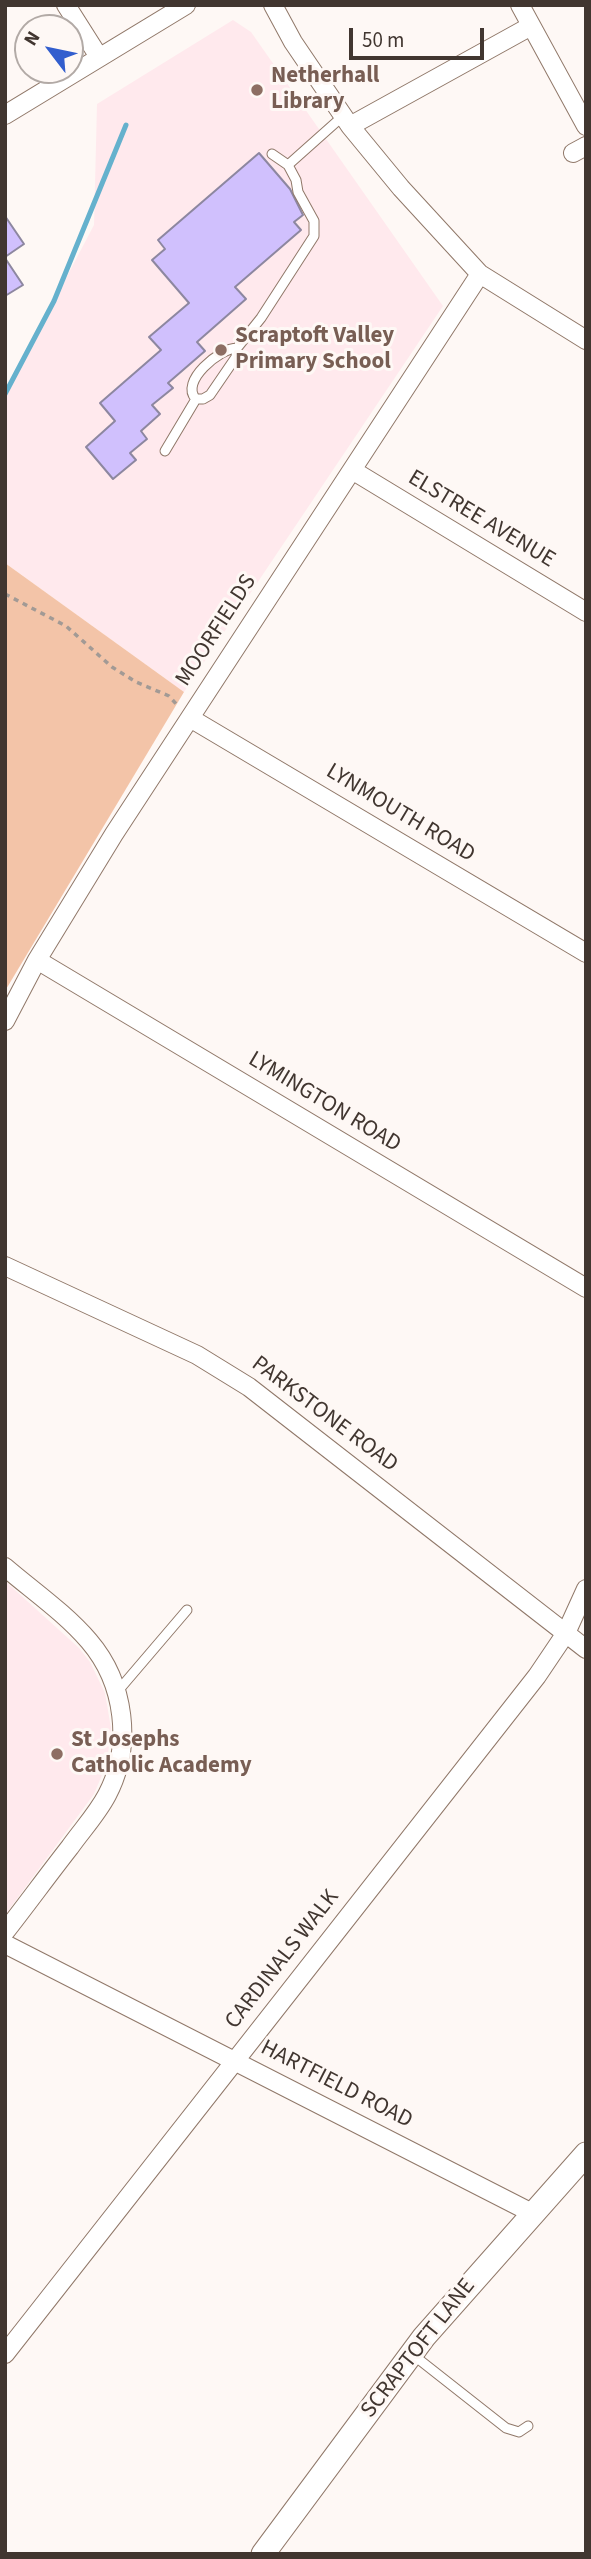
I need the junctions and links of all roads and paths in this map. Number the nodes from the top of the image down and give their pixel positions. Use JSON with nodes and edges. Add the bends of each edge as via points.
{"nodes":[{"id":1,"x":66,"y":5,"type":"edge"},
{"id":2,"x":186,"y":5,"type":"edge"},
{"id":3,"x":273,"y":5,"type":"edge"},
{"id":4,"x":520,"y":5,"type":"edge"},
{"id":5,"x":531,"y":26,"type":"junction"},
{"id":6,"x":99,"y":57,"type":"junction"},
{"id":7,"x":5,"y":115,"type":"edge"},
{"id":8,"x":347,"y":121,"type":"junction"},
{"id":9,"x":586,"y":126,"type":"edge"},
{"id":10,"x":272,"y":155,"type":"dead end"},
{"id":11,"x":288,"y":165,"type":"junction"},
{"id":12,"x":480,"y":274,"type":"junction"},
{"id":13,"x":586,"y":340,"type":"edge"},
{"id":14,"x":237,"y":348,"type":"junction"},
{"id":15,"x":197,"y":399,"type":"junction"},
{"id":16,"x":165,"y":451,"type":"dead end"},
{"id":17,"x":352,"y":470,"type":"junction"},
{"id":18,"x":5,"y":594,"type":"edge"},
{"id":19,"x":586,"y":612,"type":"edge"},
{"id":20,"x":190,"y":718,"type":"junction"},
{"id":21,"x":586,"y":953,"type":"edge"},
{"id":22,"x":37,"y":960,"type":"junction"},
{"id":23,"x":5,"y":1021,"type":"edge"},
{"id":24,"x":5,"y":1266,"type":"edge"},
{"id":25,"x":586,"y":1288,"type":"edge"},
{"id":26,"x":5,"y":1567,"type":"edge"},
{"id":27,"x":586,"y":1589,"type":"edge"},
{"id":28,"x":187,"y":1610,"type":"dead end"},
{"id":29,"x":566,"y":1633,"type":"junction"},
{"id":30,"x":586,"y":1649,"type":"edge"},
{"id":31,"x":117,"y":1692,"type":"junction"},
{"id":32,"x":5,"y":1932,"type":"edge"},
{"id":33,"x":5,"y":1944,"type":"edge"},
{"id":34,"x":235,"y":2061,"type":"junction"},
{"id":35,"x":585,"y":2156,"type":"edge"},
{"id":36,"x":532,"y":2213,"type":"junction"},
{"id":37,"x":411,"y":2353,"type":"junction"},
{"id":38,"x":5,"y":2354,"type":"edge"},
{"id":39,"x":528,"y":2426,"type":"dead end"},
{"id":40,"x":263,"y":2554,"type":"edge"}],
"edges":[{"from":1,"to":6,"type":"street"},
{"from":2,"to":6,"type":"street"},
{"from":3,"to":8,"type":"street"},
{"from":4,"to":5,"type":"street"},
{"from":5,"to":8,"type":"street"},
{"from":5,"to":9,"type":"street"},
{"from":6,"to":7,"type":"street"},
{"from":8,"to":11,"type":"lane"},
{"from":8,"to":12,"type":"street"},
{"from":10,"to":11,"type":"lane"},
{"from":11,"to":14,"type":"lane","via":[[314,221],[314,236]]},
{"from":12,"to":13,"type":"street"},
{"from":12,"to":17,"type":"street","name":"MOORFIELDS"},
{"from":14,"to":15,"type":"lane","via":[[236,357],[209,395]]},
{"from":14,"to":15,"type":"lane","via":[[229,348],[199,373],[191,386]]},
{"from":15,"to":16,"type":"lane"},
{"from":17,"to":19,"type":"street","name":"ELSTREE AVENUE"},
{"from":17,"to":20,"type":"street","name":"MOORFIELDS"},
{"from":18,"to":20,"type":"path","via":[[66,626],[112,667],[169,696]]},
{"from":20,"to":21,"type":"street","name":"LYNMOUTH ROAD"},
{"from":20,"to":22,"type":"street","name":"MOORFIELDS"},
{"from":22,"to":23,"type":"street","name":"MOORFIELDS"},
{"from":22,"to":25,"type":"street","name":"LYMINGTON ROAD"},
{"from":24,"to":29,"type":"street","name":"PARKSTONE ROAD","via":[[225,1371]]},
{"from":26,"to":31,"type":"street","via":[[89,1641]]},
{"from":27,"to":29,"type":"street","name":"CARDINALS WALK"},
{"from":28,"to":31,"type":"lane"},
{"from":29,"to":30,"type":"street","name":"PARKSTONE ROAD"},
{"from":29,"to":34,"type":"street","name":"CARDINALS WALK"},
{"from":31,"to":32,"type":"street","via":[[122,1739],[107,1795]]},
{"from":33,"to":34,"type":"street","name":"HARTFIELD ROAD"},
{"from":34,"to":36,"type":"street","name":"HARTFIELD ROAD"},
{"from":34,"to":38,"type":"street","name":"CARDINALS WALK"},
{"from":35,"to":36,"type":"street","name":"SCRAPTOFT LANE"},
{"from":36,"to":37,"type":"street","name":"SCRAPTOFT LANE"},
{"from":37,"to":39,"type":"lane","via":[[506,2428],[519,2432]]},
{"from":37,"to":40,"type":"street","name":"SCRAPTOFT LANE"}]}
